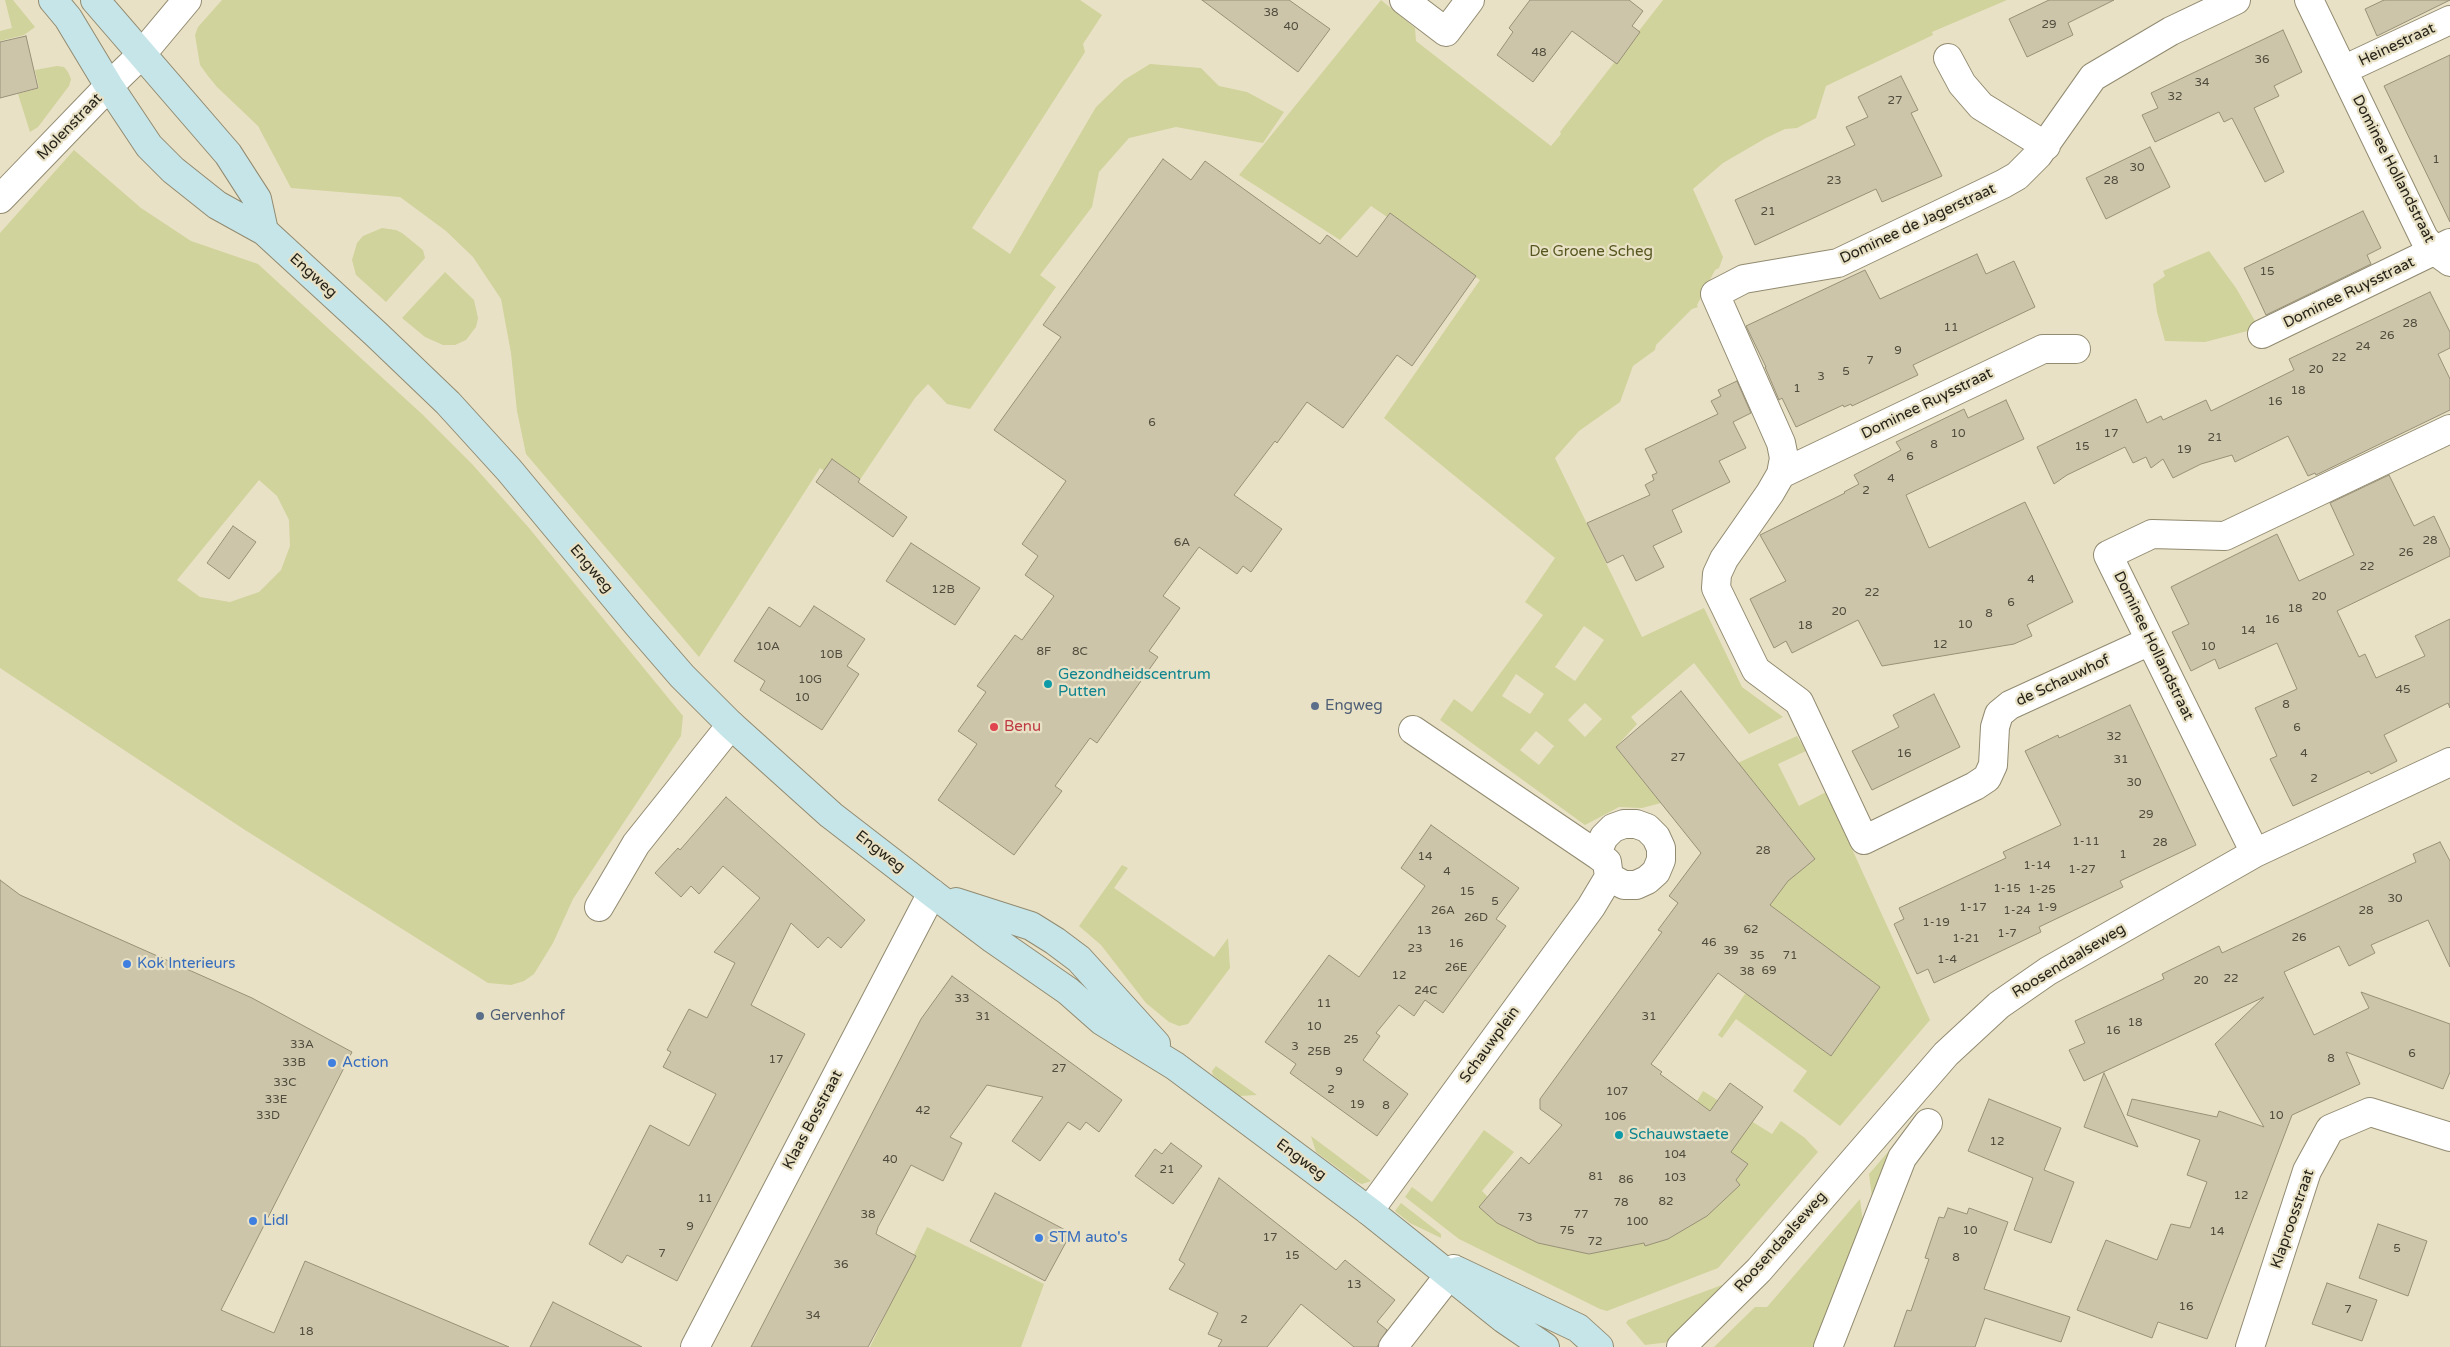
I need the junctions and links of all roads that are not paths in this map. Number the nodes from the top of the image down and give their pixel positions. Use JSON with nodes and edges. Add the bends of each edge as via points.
{"nodes":[{"id":1,"x":53,"y":0,"type":"edge"},
{"id":2,"x":95,"y":0,"type":"edge"},
{"id":3,"x":187,"y":0,"type":"edge"},
{"id":4,"x":1404,"y":0,"type":"edge"},
{"id":5,"x":1470,"y":0,"type":"edge"},
{"id":6,"x":2236,"y":0,"type":"edge"},
{"id":7,"x":2309,"y":0,"type":"edge"},
{"id":8,"x":2450,"y":20,"type":"edge"},
{"id":9,"x":141,"y":55,"type":"junction"},
{"id":10,"x":1948,"y":58,"type":"dead end"},
{"id":11,"x":2343,"y":70,"type":"junction"},
{"id":12,"x":109,"y":86,"type":"junction"},
{"id":13,"x":2046,"y":146,"type":"junction"},
{"id":14,"x":0,"y":199,"type":"edge"},
{"id":15,"x":264,"y":231,"type":"junction"},
{"id":16,"x":2445,"y":252,"type":"edge"},
{"id":17,"x":2262,"y":334,"type":"dead end"},
{"id":18,"x":2076,"y":349,"type":"dead end"},
{"id":19,"x":2450,"y":429,"type":"edge"},
{"id":20,"x":1781,"y":474,"type":"junction"},
{"id":21,"x":2150,"y":641,"type":"junction"},
{"id":22,"x":731,"y":725,"type":"junction"},
{"id":23,"x":1414,"y":730,"type":"dead end"},
{"id":24,"x":2450,"y":762,"type":"edge"},
{"id":25,"x":2255,"y":853,"type":"junction"},
{"id":26,"x":932,"y":893,"type":"junction"},
{"id":27,"x":599,"y":907,"type":"dead end"},
{"id":28,"x":1928,"y":1123,"type":"dead end"},
{"id":29,"x":2450,"y":1137,"type":"edge"},
{"id":30,"x":1369,"y":1210,"type":"junction"},
{"id":31,"x":1451,"y":1272,"type":"junction"},
{"id":32,"x":695,"y":1347,"type":"edge"},
{"id":33,"x":1394,"y":1347,"type":"edge"},
{"id":34,"x":1545,"y":1347,"type":"edge"},
{"id":35,"x":1599,"y":1347,"type":"edge"},
{"id":36,"x":1681,"y":1347,"type":"edge"},
{"id":37,"x":1828,"y":1347,"type":"edge"},
{"id":38,"x":2250,"y":1347,"type":"edge"}],
"edges":[{"from":1,"to":12,"type":"street","name":"Engweg","via":[[68,18]]},
{"from":2,"to":9,"type":"street"},
{"from":3,"to":9,"type":"street","name":"Molenstraat"},
{"from":4,"to":5,"type":"street","via":[[1446,32]]},
{"from":6,"to":13,"type":"street","name":"Dominee de Jagerstraat","via":[[2170,31],[2093,78]]},
{"from":7,"to":11,"type":"street"},
{"from":8,"to":11,"type":"street","name":"Heinestraat"},
{"from":9,"to":12,"type":"street","name":"Molenstraat"},
{"from":9,"to":15,"type":"street","via":[[228,154],[257,199]]},
{"from":10,"to":13,"type":"street","via":[[1962,84],[1981,106]]},
{"from":11,"to":16,"type":"street","name":"Dominee Hollandstraat","via":[[2424,238]]},
{"from":12,"to":14,"type":"street","name":"Molenstraat"},
{"from":12,"to":15,"type":"street","name":"Engweg","via":[[149,146],[173,170],[217,205]]},
{"from":13,"to":20,"type":"street","name":"Dominee de Jagerstraat","via":[[2030,165],[2003,184],[1838,263],[1744,279],[1715,294],[1781,443],[1784,458]]},
{"from":15,"to":22,"type":"street","name":"Engweg","via":[[448,403],[514,475],[682,676]]},
{"from":16,"to":17,"type":"street","name":"Dominee Ruysstraat"},
{"from":18,"to":20,"type":"street","name":"Dominee Ruysstraat","via":[[2043,348]]},
{"from":19,"to":21,"type":"street","name":"Dominee Hollandstraat","via":[[2225,536],[2152,534],[2108,555]]},
{"from":20,"to":21,"type":"street","name":"de Schauwhof","via":[[1724,559],[1717,574],[1716,588],[1756,670],[1799,702],[1864,840],[1987,778],[1993,765],[1995,726],[1999,714],[2010,706]]},
{"from":21,"to":25,"type":"street","name":"Dominee Hollandstraat"},
{"from":22,"to":26,"type":"street","name":"Engweg","via":[[831,815]]},
{"from":22,"to":27,"type":"street","via":[[636,844]]},
{"from":23,"to":30,"type":"street","name":"Schauwplein","via":[[1604,866],[1585,915]]},
{"from":24,"to":25,"type":"street","name":"Roosendaalseweg"},
{"from":25,"to":36,"type":"street","name":"Roosendaalseweg","via":[[2048,971],[1999,1005],[1946,1054],[1759,1270]]},
{"from":26,"to":30,"type":"street","name":"Engweg","via":[[1068,991],[1102,1021],[1175,1066]]},
{"from":26,"to":32,"type":"street","name":"Klaas Bosstraat"},
{"from":28,"to":37,"type":"street","via":[[1902,1158]]},
{"from":29,"to":38,"type":"street","name":"Klaproosstraat","via":[[2370,1112],[2330,1129],[2307,1171]]},
{"from":30,"to":31,"type":"street","name":"Engweg","via":[[1424,1256]]},
{"from":31,"to":33,"type":"street"},
{"from":31,"to":34,"type":"street","name":"Engweg","via":[[1504,1319]]},
{"from":31,"to":35,"type":"street","name":"Engweg","via":[[1578,1328]]}]}
